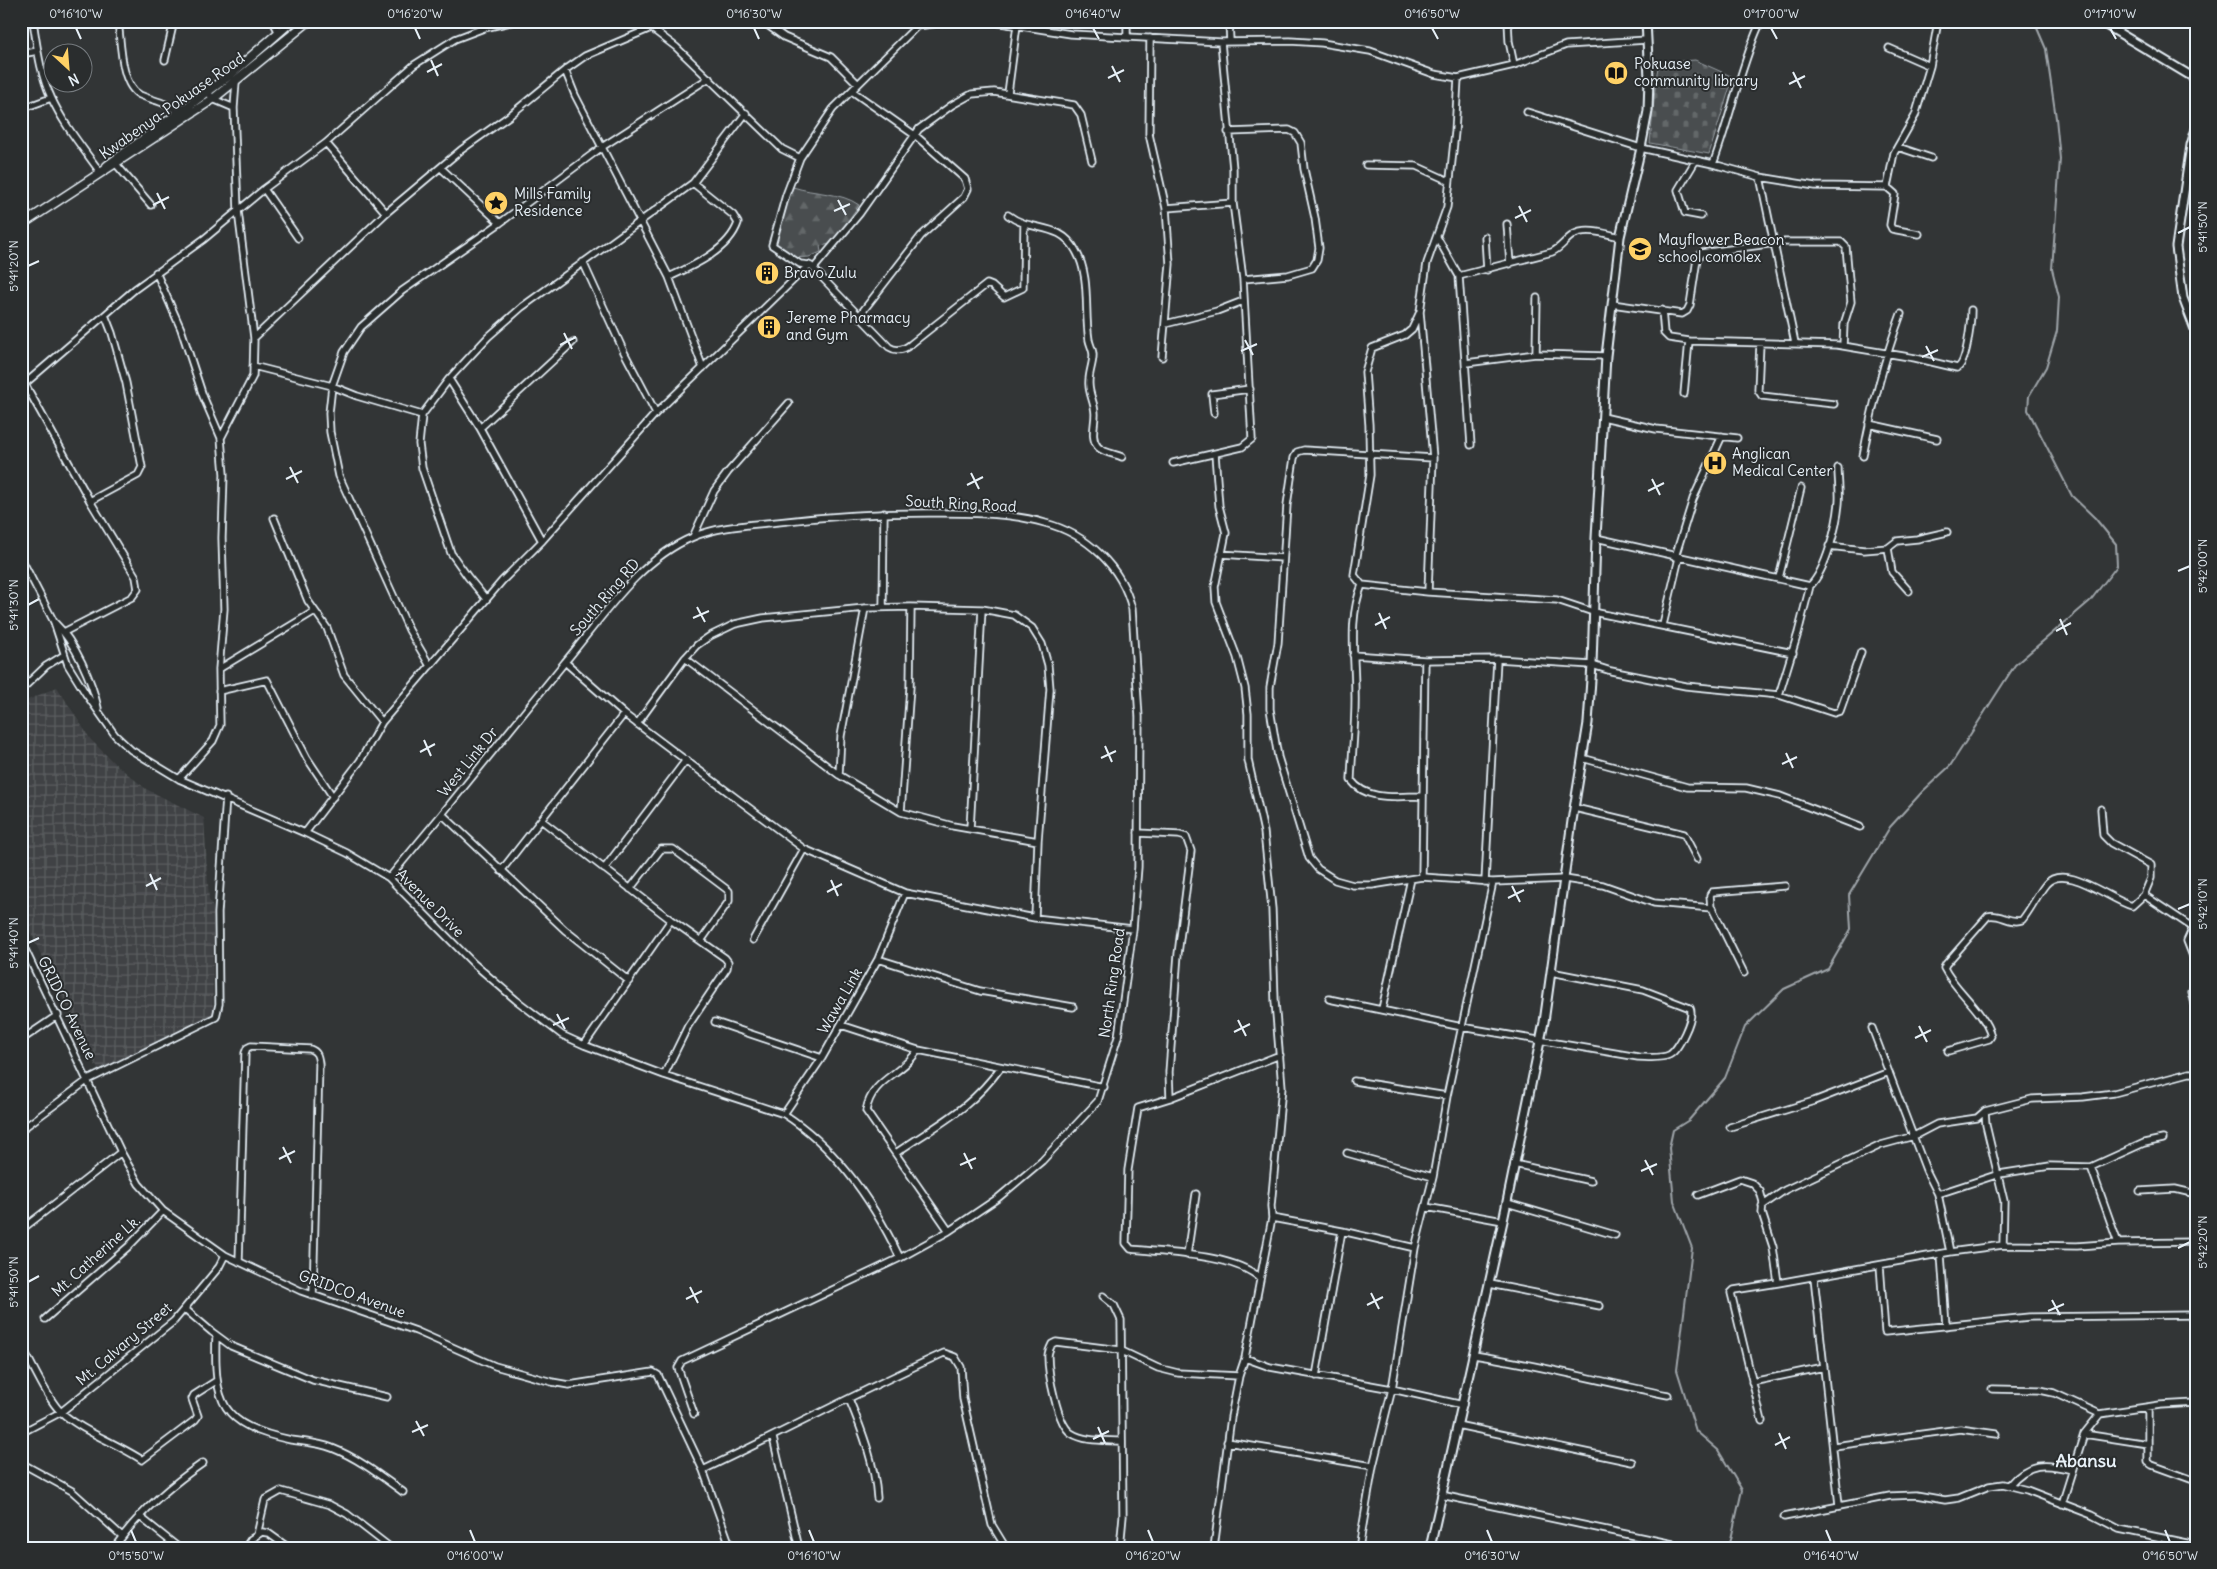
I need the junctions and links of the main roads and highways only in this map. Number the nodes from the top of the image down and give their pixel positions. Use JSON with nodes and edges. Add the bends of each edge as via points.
{"nodes":[{"id":1,"x":292,"y":21,"type":"edge"},
{"id":2,"x":309,"y":21,"type":"edge"},
{"id":3,"x":210,"y":95,"type":"junction"},
{"id":4,"x":100,"y":172,"type":"junction"},
{"id":5,"x":21,"y":225,"type":"edge"}],
"edges":[{"from":1,"to":3,"type":"main road","name":"Kwabenya-Pokuase Road"},
{"from":2,"to":3,"type":"main road","name":"Kwabenya-Pokuase Road","via":[[236,82]]},
{"from":3,"to":4,"type":"main road","name":"Kwabenya-Pokuase Road","via":[[116,164]]},
{"from":3,"to":4,"type":"main road","name":"Kwabenya-Pokuase Road","via":[[179,113]]},
{"from":4,"to":5,"type":"main road"}]}
